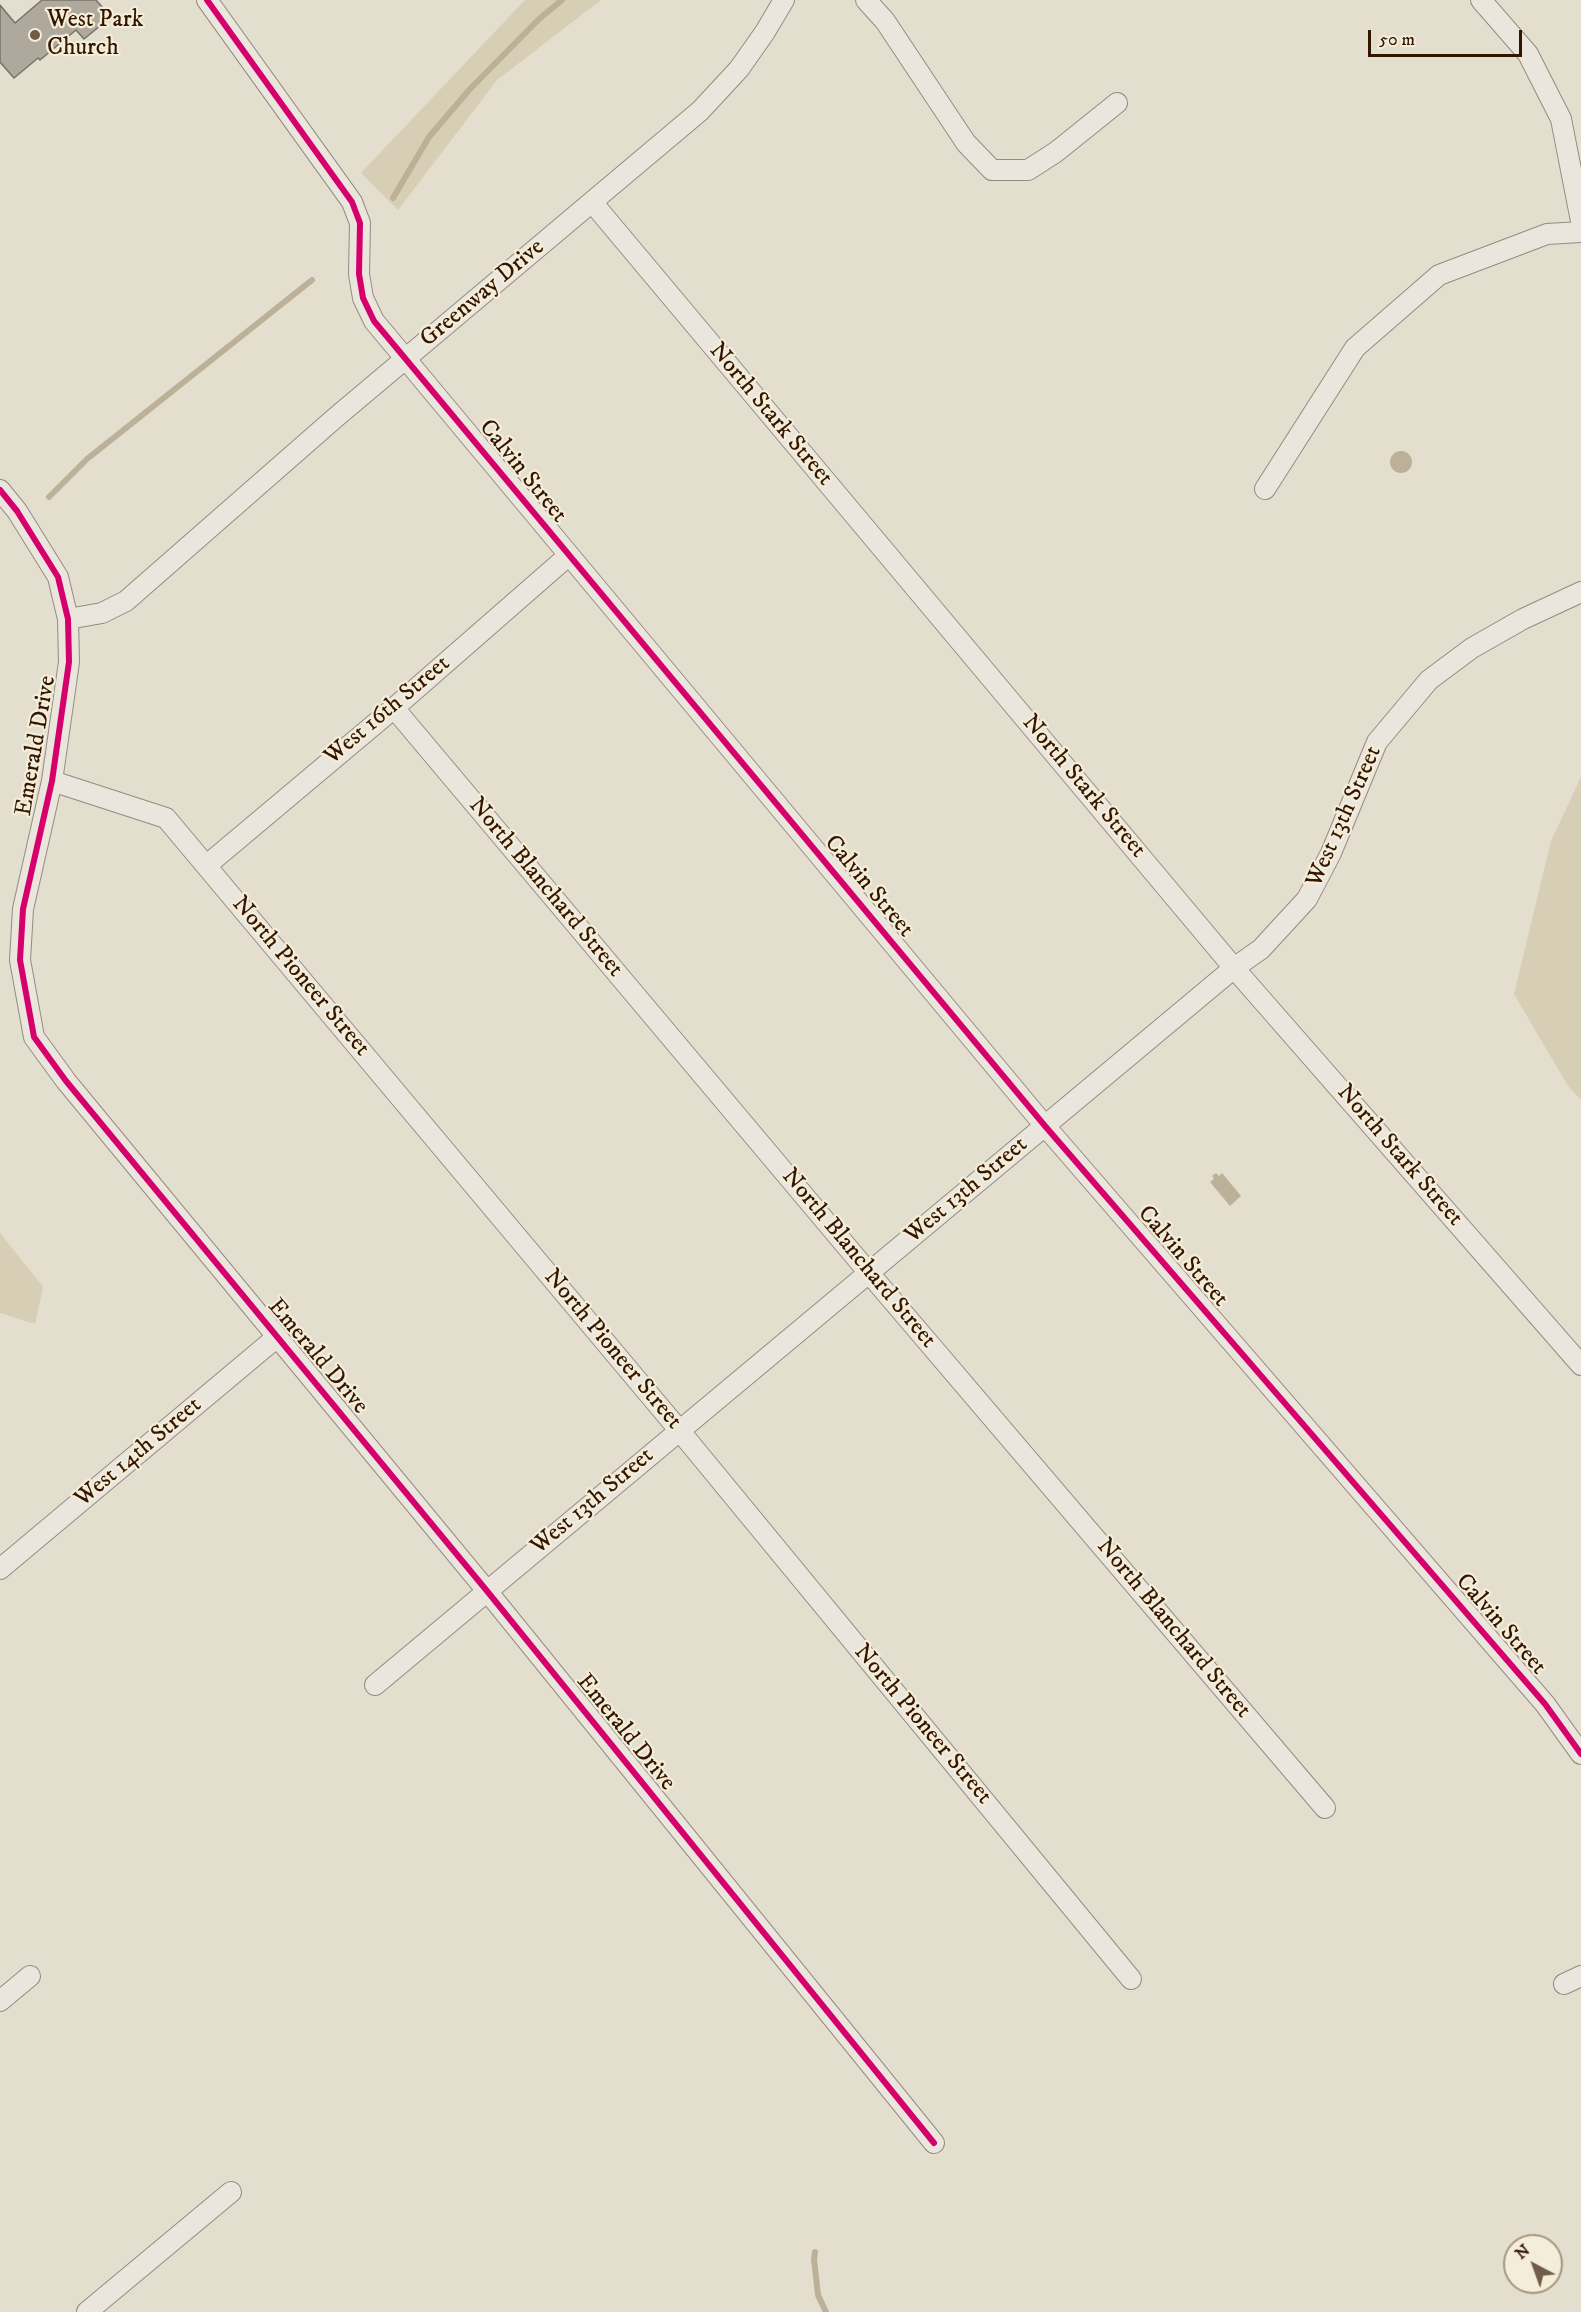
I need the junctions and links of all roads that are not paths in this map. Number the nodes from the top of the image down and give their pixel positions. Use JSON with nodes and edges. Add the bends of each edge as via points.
{"nodes":[{"id":1,"x":207,"y":0,"type":"edge"},
{"id":2,"x":784,"y":0,"type":"edge"},
{"id":3,"x":866,"y":0,"type":"edge"},
{"id":4,"x":1481,"y":0,"type":"edge"},
{"id":5,"x":1117,"y":103,"type":"dead end"},
{"id":6,"x":592,"y":202,"type":"junction"},
{"id":7,"x":1581,"y":221,"type":"edge"},
{"id":8,"x":1581,"y":232,"type":"edge"},
{"id":9,"x":406,"y":359,"type":"junction"},
{"id":10,"x":1265,"y":489,"type":"dead end"},
{"id":11,"x":0,"y":490,"type":"edge"},
{"id":12,"x":568,"y":556,"type":"junction"},
{"id":13,"x":1581,"y":592,"type":"edge"},
{"id":14,"x":68,"y":619,"type":"junction"},
{"id":15,"x":393,"y":708,"type":"junction"},
{"id":16,"x":51,"y":781,"type":"junction"},
{"id":17,"x":207,"y":865,"type":"junction"},
{"id":18,"x":1234,"y":968,"type":"junction"},
{"id":19,"x":1045,"y":1126,"type":"junction"},
{"id":20,"x":869,"y":1273,"type":"junction"},
{"id":21,"x":277,"y":1337,"type":"junction"},
{"id":22,"x":1581,"y":1365,"type":"edge"},
{"id":23,"x":679,"y":1430,"type":"junction"},
{"id":24,"x":0,"y":1569,"type":"edge"},
{"id":25,"x":487,"y":1591,"type":"junction"},
{"id":26,"x":375,"y":1685,"type":"dead end"},
{"id":27,"x":1581,"y":1754,"type":"edge"},
{"id":28,"x":1325,"y":1808,"type":"dead end"},
{"id":29,"x":30,"y":1976,"type":"dead end"},
{"id":30,"x":1131,"y":1979,"type":"dead end"},
{"id":31,"x":0,"y":2001,"type":"edge"},
{"id":32,"x":934,"y":2144,"type":"dead end"},
{"id":33,"x":231,"y":2192,"type":"dead end"},
{"id":34,"x":87,"y":2312,"type":"edge"}],
"edges":[{"from":1,"to":9,"type":"street","name":"Calvin Street","via":[[352,202],[360,223],[359,274],[363,298],[374,321]]},
{"from":2,"to":6,"type":"street","name":"Greenway Drive","via":[[739,69],[700,111]]},
{"from":3,"to":5,"type":"street","via":[[885,21],[966,143],[992,170],[1028,170]]},
{"from":4,"to":7,"type":"street","via":[[1528,54],[1561,119]]},
{"from":6,"to":9,"type":"street","name":"Greenway Drive"},
{"from":6,"to":18,"type":"street","name":"North Stark Street"},
{"from":8,"to":10,"type":"street","via":[[1547,234],[1439,275],[1355,348]]},
{"from":9,"to":12,"type":"street","name":"Calvin Street"},
{"from":9,"to":14,"type":"street","name":"Greenway Drive","via":[[126,601],[102,613]]},
{"from":11,"to":14,"type":"street","name":"Emerald Drive","via":[[58,577]]},
{"from":12,"to":15,"type":"street","name":"West 16th Street"},
{"from":12,"to":19,"type":"street","name":"Calvin Street"},
{"from":13,"to":18,"type":"street","name":"West 13th Street","via":[[1472,648],[1430,680],[1377,742],[1331,853],[1307,899],[1261,949]]},
{"from":14,"to":16,"type":"street","name":"Emerald Drive","via":[[69,662]]},
{"from":15,"to":17,"type":"street","name":"West 16th Street"},
{"from":15,"to":20,"type":"street","name":"North Blanchard Street"},
{"from":16,"to":17,"type":"street","name":"North Pioneer Street","via":[[166,818]]},
{"from":16,"to":21,"type":"street","name":"Emerald Drive","via":[[23,909],[20,960],[34,1037]]},
{"from":17,"to":23,"type":"street","name":"North Pioneer Street"},
{"from":18,"to":19,"type":"street","name":"West 13th Street"},
{"from":18,"to":22,"type":"street","name":"North Stark Street"},
{"from":19,"to":20,"type":"street","name":"West 13th Street"},
{"from":19,"to":27,"type":"street","name":"Calvin Street","via":[[1545,1704]]},
{"from":20,"to":23,"type":"street","name":"West 13th Street"},
{"from":20,"to":28,"type":"street","name":"North Blanchard Street"},
{"from":21,"to":24,"type":"street","name":"West 14th Street"},
{"from":21,"to":25,"type":"street","name":"Emerald Drive"},
{"from":23,"to":25,"type":"street","name":"West 13th Street"},
{"from":23,"to":30,"type":"street","name":"North Pioneer Street"},
{"from":25,"to":26,"type":"street","name":"West 13th Street"},
{"from":25,"to":32,"type":"street","name":"Emerald Drive"},
{"from":29,"to":31,"type":"street"},
{"from":33,"to":34,"type":"street"}]}
